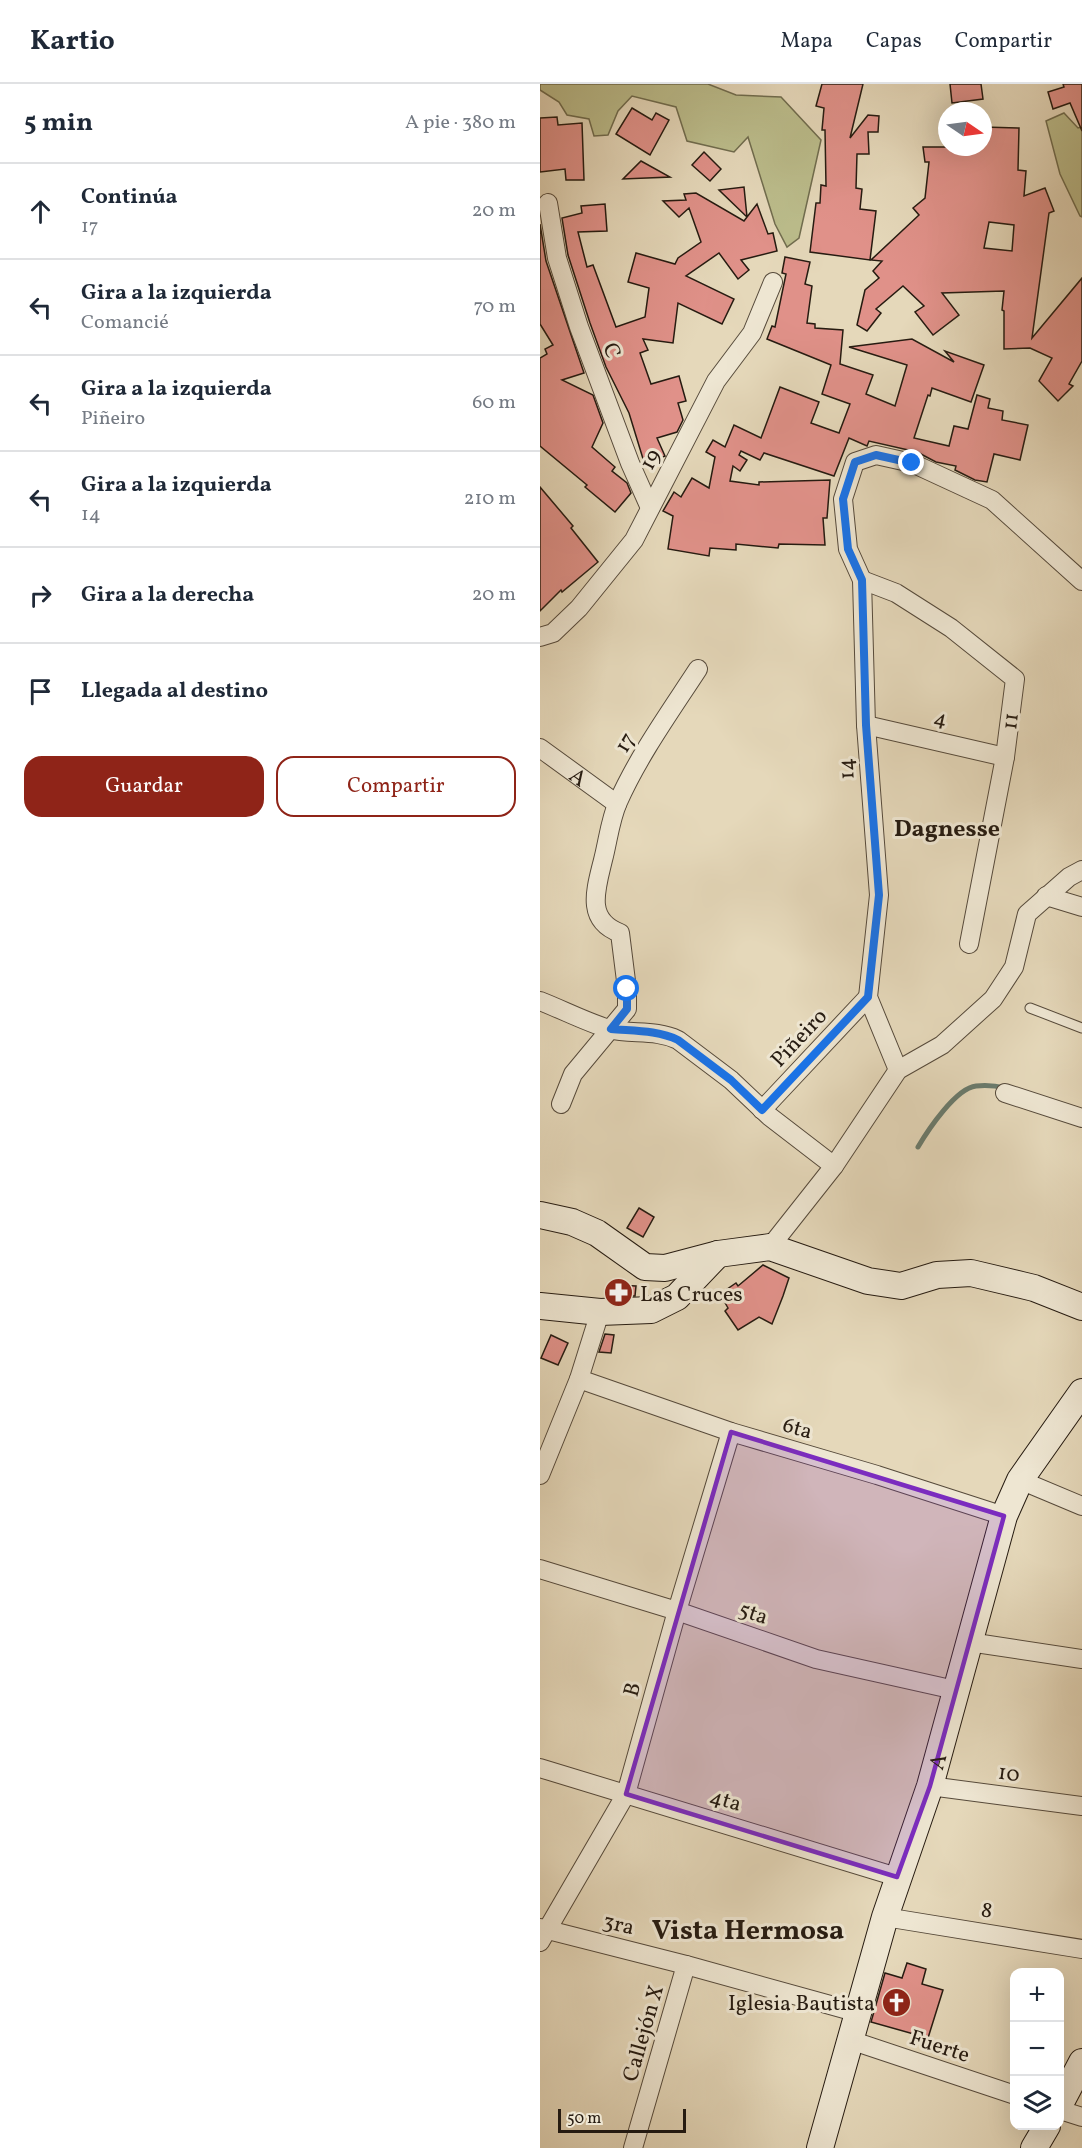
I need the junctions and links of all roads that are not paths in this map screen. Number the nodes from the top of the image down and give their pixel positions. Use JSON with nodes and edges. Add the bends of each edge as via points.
{"nodes":[{"id":1,"x":548,"y":203,"type":"dead end"},
{"id":2,"x":773,"y":282,"type":"dead end"},
{"id":3,"x":650,"y":508,"type":"junction"},
{"id":4,"x":862,"y":580,"type":"junction"},
{"id":5,"x":1082,"y":581,"type":"edge"},
{"id":6,"x":540,"y":637,"type":"edge"},
{"id":7,"x":698,"y":669,"type":"dead end"},
{"id":8,"x":866,"y":725,"type":"junction"},
{"id":9,"x":540,"y":748,"type":"edge"},
{"id":10,"x":1005,"y":757,"type":"junction"},
{"id":11,"x":617,"y":804,"type":"junction"},
{"id":12,"x":1082,"y":870,"type":"edge"},
{"id":13,"x":1047,"y":896,"type":"junction"},
{"id":14,"x":1082,"y":907,"type":"edge"},
{"id":15,"x":969,"y":944,"type":"dead end"},
{"id":16,"x":868,"y":997,"type":"junction"},
{"id":17,"x":540,"y":1001,"type":"edge"},
{"id":18,"x":1030,"y":1008,"type":"dead end"},
{"id":19,"x":1082,"y":1028,"type":"edge"},
{"id":20,"x":611,"y":1029,"type":"junction"},
{"id":21,"x":898,"y":1070,"type":"junction"},
{"id":22,"x":1005,"y":1093,"type":"dead end"},
{"id":23,"x":561,"y":1104,"type":"dead end"},
{"id":24,"x":762,"y":1110,"type":"junction"},
{"id":25,"x":1080,"y":1113,"type":"edge"},
{"id":26,"x":834,"y":1166,"type":"junction"},
{"id":27,"x":540,"y":1215,"type":"edge"},
{"id":28,"x":770,"y":1247,"type":"junction"},
{"id":29,"x":718,"y":1254,"type":"junction"},
{"id":30,"x":1034,"y":1288,"type":"junction"},
{"id":31,"x":540,"y":1306,"type":"edge"},
{"id":32,"x":1082,"y":1307,"type":"edge"},
{"id":33,"x":600,"y":1312,"type":"junction"},
{"id":34,"x":1082,"y":1327,"type":"edge"},
{"id":35,"x":579,"y":1379,"type":"junction"},
{"id":36,"x":1082,"y":1392,"type":"edge"},
{"id":37,"x":731,"y":1432,"type":"junction"},
{"id":38,"x":540,"y":1475,"type":"edge"},
{"id":39,"x":1020,"y":1480,"type":"junction"},
{"id":40,"x":1082,"y":1506,"type":"edge"},
{"id":41,"x":1004,"y":1516,"type":"junction"},
{"id":42,"x":540,"y":1569,"type":"edge"},
{"id":43,"x":677,"y":1611,"type":"junction"},
{"id":44,"x":969,"y":1642,"type":"junction"},
{"id":45,"x":1082,"y":1659,"type":"edge"},
{"id":46,"x":955,"y":1690,"type":"junction"},
{"id":47,"x":540,"y":1768,"type":"edge"},
{"id":48,"x":930,"y":1786,"type":"junction"},
{"id":49,"x":627,"y":1794,"type":"junction"},
{"id":50,"x":1082,"y":1806,"type":"edge"},
{"id":51,"x":897,"y":1877,"type":"junction"},
{"id":52,"x":885,"y":1917,"type":"junction"},
{"id":53,"x":543,"y":1933,"type":"edge"},
{"id":54,"x":1082,"y":1949,"type":"edge"},
{"id":55,"x":686,"y":1965,"type":"junction"},
{"id":56,"x":859,"y":2013,"type":"junction"},
{"id":57,"x":850,"y":2040,"type":"junction"},
{"id":58,"x":1082,"y":2062,"type":"edge"},
{"id":59,"x":1010,"y":2094,"type":"edge"},
{"id":60,"x":1064,"y":2095,"type":"edge"},
{"id":61,"x":1064,"y":2112,"type":"edge"},
{"id":62,"x":1082,"y":2117,"type":"edge"},
{"id":63,"x":1045,"y":2130,"type":"edge"},
{"id":64,"x":633,"y":2148,"type":"edge"},
{"id":65,"x":820,"y":2148,"type":"edge"},
{"id":66,"x":1034,"y":2148,"type":"edge"}],
"edges":[{"from":1,"to":3,"type":"street","name":"C","via":[[557,258],[579,327]]},
{"from":2,"to":3,"type":"street","name":"19","via":[[752,333],[716,381]]},
{"from":3,"to":6,"type":"street","name":"19","via":[[634,540],[579,608],[553,633]]},
{"from":4,"to":5,"type":"street","name":"14","via":[[848,549],[843,499],[855,462],[876,455],[912,463],[992,500]]},
{"from":4,"to":8,"type":"street","name":"14"},
{"from":4,"to":10,"type":"street","name":"11","via":[[896,592],[924,610],[1015,679]]},
{"from":7,"to":11,"type":"street","name":"17"},
{"from":8,"to":10,"type":"street","name":"4"},
{"from":8,"to":16,"type":"street","name":"14","via":[[879,895]]},
{"from":9,"to":11,"type":"street","name":"A"},
{"from":10,"to":15,"type":"street","name":"11"},
{"from":11,"to":20,"type":"street","name":"17","via":[[595,890],[598,917],[609,929],[620,933],[627,989],[627,1009]]},
{"from":12,"to":13,"type":"street"},
{"from":13,"to":14,"type":"street"},
{"from":13,"to":21,"type":"street","via":[[1028,914],[1014,967],[993,999],[942,1045]]},
{"from":16,"to":21,"type":"street","name":"14"},
{"from":16,"to":24,"type":"street","name":"Piñeiro"},
{"from":17,"to":20,"type":"street"},
{"from":18,"to":19,"type":"lane"},
{"from":20,"to":23,"type":"street","via":[[573,1074]]},
{"from":20,"to":24,"type":"street","via":[[678,1040],[731,1080]]},
{"from":21,"to":26,"type":"street"},
{"from":22,"to":25,"type":"street"},
{"from":24,"to":26,"type":"street"},
{"from":26,"to":28,"type":"street"},
{"from":27,"to":29,"type":"main road","via":[[597,1233],[645,1267],[665,1268]]},
{"from":28,"to":29,"type":"main road"},
{"from":28,"to":30,"type":"main road","via":[[868,1281],[901,1286],[937,1275],[971,1273]]},
{"from":29,"to":33,"type":"main road","via":[[677,1297],[651,1310]]},
{"from":30,"to":32,"type":"main road"},
{"from":30,"to":34,"type":"main road","via":[[1076,1318]]},
{"from":31,"to":33,"type":"main road"},
{"from":33,"to":35,"type":"street"},
{"from":35,"to":37,"type":"street","name":"6ta"},
{"from":35,"to":38,"type":"street"},
{"from":36,"to":39,"type":"main road","name":"A"},
{"from":37,"to":41,"type":"street","name":"6ta"},
{"from":37,"to":43,"type":"street","name":"B"},
{"from":39,"to":40,"type":"street"},
{"from":39,"to":41,"type":"main road","name":"A"},
{"from":41,"to":44,"type":"main road","name":"A"},
{"from":42,"to":43,"type":"street","name":"5ta"},
{"from":43,"to":46,"type":"street","name":"5ta","via":[[816,1659]]},
{"from":43,"to":49,"type":"street","name":"B"},
{"from":44,"to":45,"type":"street"},
{"from":44,"to":46,"type":"main road","name":"A"},
{"from":46,"to":48,"type":"main road","name":"A"},
{"from":47,"to":49,"type":"street","name":"4ta"},
{"from":48,"to":50,"type":"street","name":"10"},
{"from":48,"to":51,"type":"main road","name":"A"},
{"from":49,"to":51,"type":"street","name":"4ta"},
{"from":49,"to":53,"type":"street","name":"B"},
{"from":51,"to":52,"type":"main road","name":"A"},
{"from":52,"to":54,"type":"street","name":"8"},
{"from":52,"to":56,"type":"main road","name":"A"},
{"from":53,"to":55,"type":"street","name":"3ra"},
{"from":55,"to":56,"type":"street","name":"3ra"},
{"from":55,"to":64,"type":"street","name":"Callejón X"},
{"from":56,"to":57,"type":"main road","name":"A"},
{"from":57,"to":59,"type":"street","name":"Fuerte"},
{"from":57,"to":65,"type":"main road","name":"A"},
{"from":58,"to":60,"type":"main road"},
{"from":61,"to":62,"type":"street"},
{"from":63,"to":66,"type":"main road"}]}
